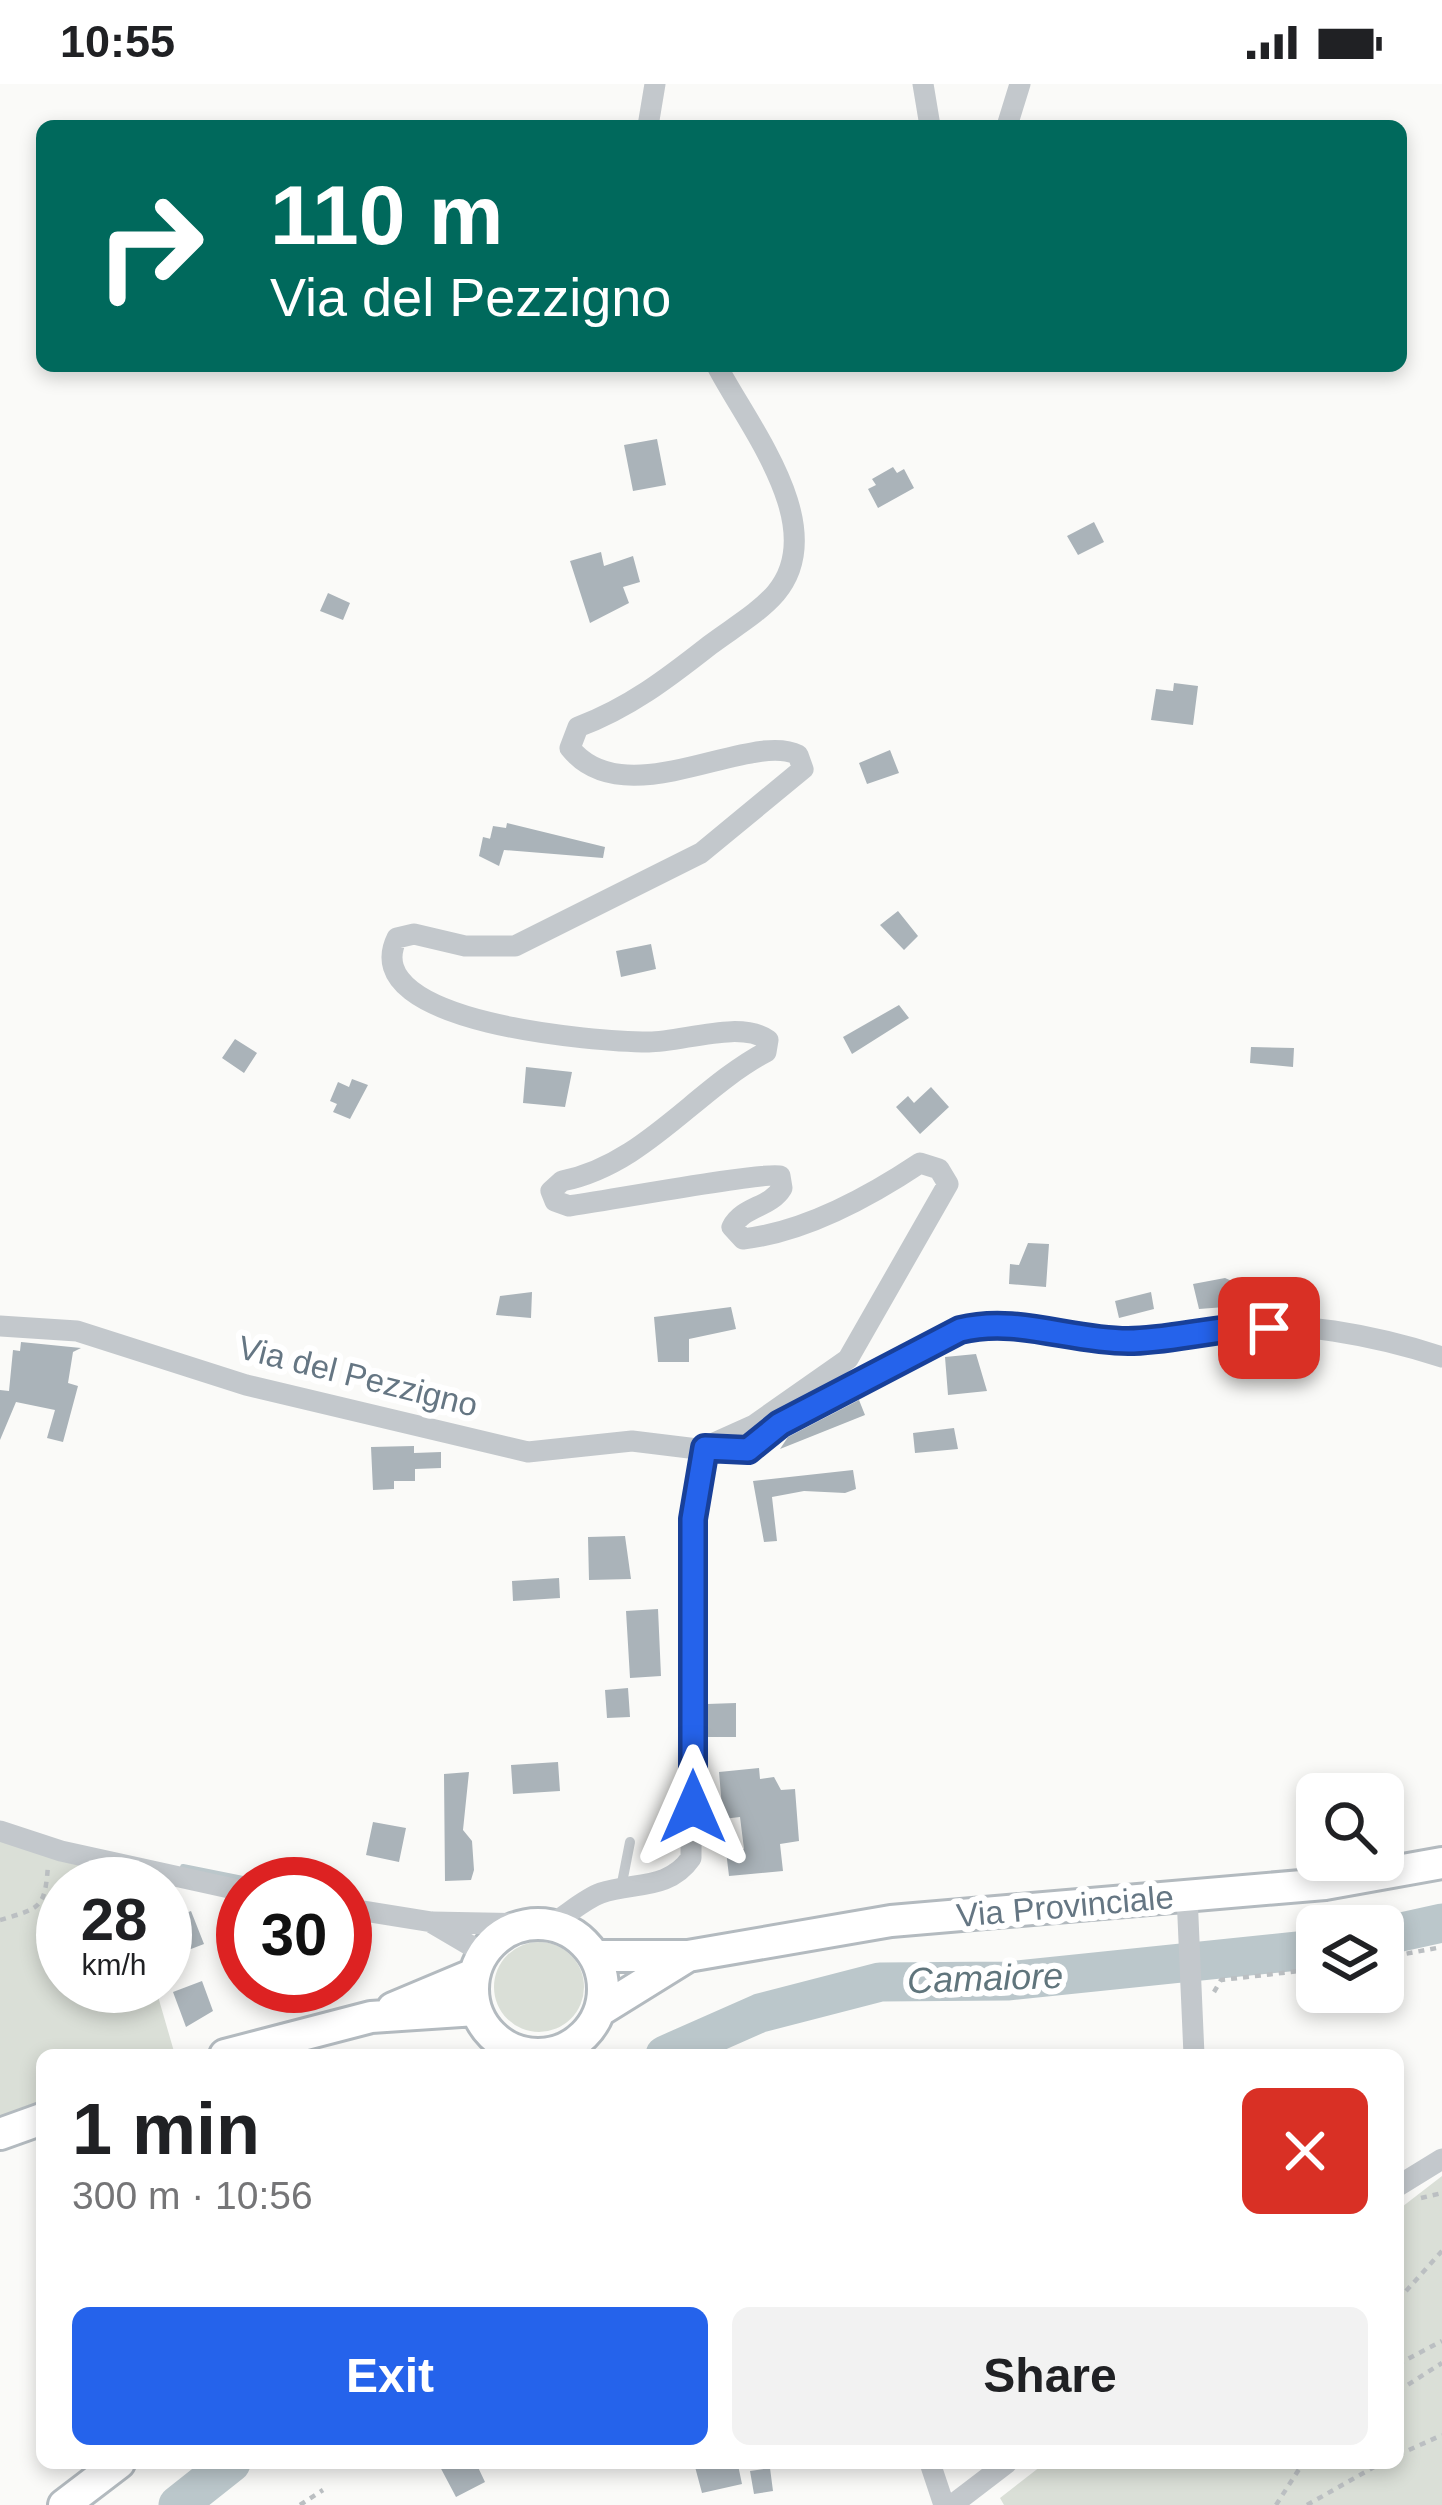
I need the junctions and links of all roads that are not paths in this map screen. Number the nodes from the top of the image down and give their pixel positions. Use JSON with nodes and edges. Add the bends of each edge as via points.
{"nodes":[{"id":1,"x":656,"y":84,"type":"edge"},
{"id":2,"x":922,"y":84,"type":"edge"},
{"id":3,"x":1020,"y":84,"type":"edge"},
{"id":4,"x":649,"y":120,"type":"edge"},
{"id":5,"x":928,"y":120,"type":"edge"},
{"id":6,"x":1009,"y":120,"type":"edge"},
{"id":7,"x":720,"y":372,"type":"edge"},
{"id":8,"x":0,"y":1326,"type":"edge"},
{"id":9,"x":1442,"y":1357,"type":"edge"},
{"id":10,"x":705,"y":1448,"type":"junction"},
{"id":11,"x":0,"y":1831,"type":"edge"},
{"id":12,"x":630,"y":1842,"type":"dead end"},
{"id":13,"x":1442,"y":1863,"type":"edge"},
{"id":14,"x":216,"y":1885,"type":"edge"},
{"id":15,"x":620,"y":1891,"type":"junction"},
{"id":16,"x":1187,"y":1895,"type":"junction"},
{"id":17,"x":372,"y":1912,"type":"edge"},
{"id":18,"x":432,"y":1922,"type":"junction"},
{"id":19,"x":557,"y":1923,"type":"junction"},
{"id":20,"x":595,"y":1956,"type":"junction"},
{"id":21,"x":688,"y":1957,"type":"junction"},
{"id":22,"x":479,"y":1964,"type":"junction"},
{"id":23,"x":476,"y":2010,"type":"junction"},
{"id":24,"x":601,"y":2010,"type":"junction"},
{"id":25,"x":371,"y":2017,"type":"junction"},
{"id":26,"x":248,"y":2049,"type":"edge"},
{"id":27,"x":499,"y":2049,"type":"edge"},
{"id":28,"x":557,"y":2049,"type":"edge"},
{"id":29,"x":1195,"y":2049,"type":"edge"},
{"id":30,"x":36,"y":2121,"type":"edge"},
{"id":31,"x":0,"y":2134,"type":"edge"},
{"id":32,"x":1442,"y":2159,"type":"edge"},
{"id":33,"x":1404,"y":2182,"type":"edge"},
{"id":34,"x":111,"y":2469,"type":"edge"},
{"id":35,"x":933,"y":2469,"type":"edge"},
{"id":36,"x":999,"y":2469,"type":"edge"},
{"id":37,"x":64,"y":2505,"type":"edge"},
{"id":38,"x":948,"y":2505,"type":"edge"}],
"edges":[{"from":1,"to":4,"type":"street"},
{"from":2,"to":5,"type":"street"},
{"from":3,"to":6,"type":"street"},
{"from":7,"to":10,"type":"street","via":[[776,476],[793,521],[793,563],[775,594],[651,691],[578,727],[570,748],[579,760],[610,770],[675,775],[774,750],[799,755],[803,769],[701,853],[515,946],[414,934],[397,938],[391,950],[402,984],[496,1026],[643,1042],[738,1032],[768,1040],[766,1052],[667,1129],[562,1181],[551,1191],[555,1201],[569,1206],[780,1176],[776,1198],[738,1216],[732,1227],[743,1239],[875,1193],[920,1163],[939,1168],[948,1184],[848,1360],[754,1425]]},
{"from":8,"to":10,"type":"street","name":"Via del Pezzigno","via":[[77,1331],[246,1385],[528,1451],[632,1441]]},
{"from":9,"to":10,"type":"street","name":"Via del Pezzigno","via":[[1312,1329],[1226,1326],[1135,1341],[1074,1340],[992,1322],[960,1330],[780,1424],[748,1450]]},
{"from":10,"to":15,"type":"street","via":[[693,1519],[691,1858],[681,1872]]},
{"from":11,"to":14,"type":"street"},
{"from":12,"to":15,"type":"lane"},
{"from":13,"to":16,"type":"main road","name":"Via Provinciale","via":[[1325,1884]]},
{"from":15,"to":19,"type":"street","via":[[600,1893]]},
{"from":16,"to":21,"type":"main road","name":"Via Provinciale","via":[[890,1921]]},
{"from":16,"to":29,"type":"street","via":[[1201,1998]]},
{"from":17,"to":18,"type":"street"},
{"from":18,"to":19,"type":"street"},
{"from":18,"to":22,"type":"street"},
{"from":19,"to":20,"type":"main road"},
{"from":19,"to":22,"type":"main road","via":[[505,1933]]},
{"from":20,"to":21,"type":"main road","name":"Via Provinciale"},
{"from":20,"to":24,"type":"main road"},
{"from":21,"to":24,"type":"main road","name":"Via Provinciale"},
{"from":22,"to":23,"type":"main road"},
{"from":22,"to":25,"type":"main road"},
{"from":23,"to":25,"type":"main road"},
{"from":23,"to":27,"type":"main road","name":"Via Provinciale"},
{"from":24,"to":28,"type":"main road","name":"Via Provinciale","via":[[574,2045]]},
{"from":25,"to":26,"type":"main road"},
{"from":30,"to":31,"type":"main road"},
{"from":32,"to":33,"type":"street"},
{"from":34,"to":37,"type":"main road"},
{"from":35,"to":38,"type":"street"},
{"from":36,"to":38,"type":"street"}]}
